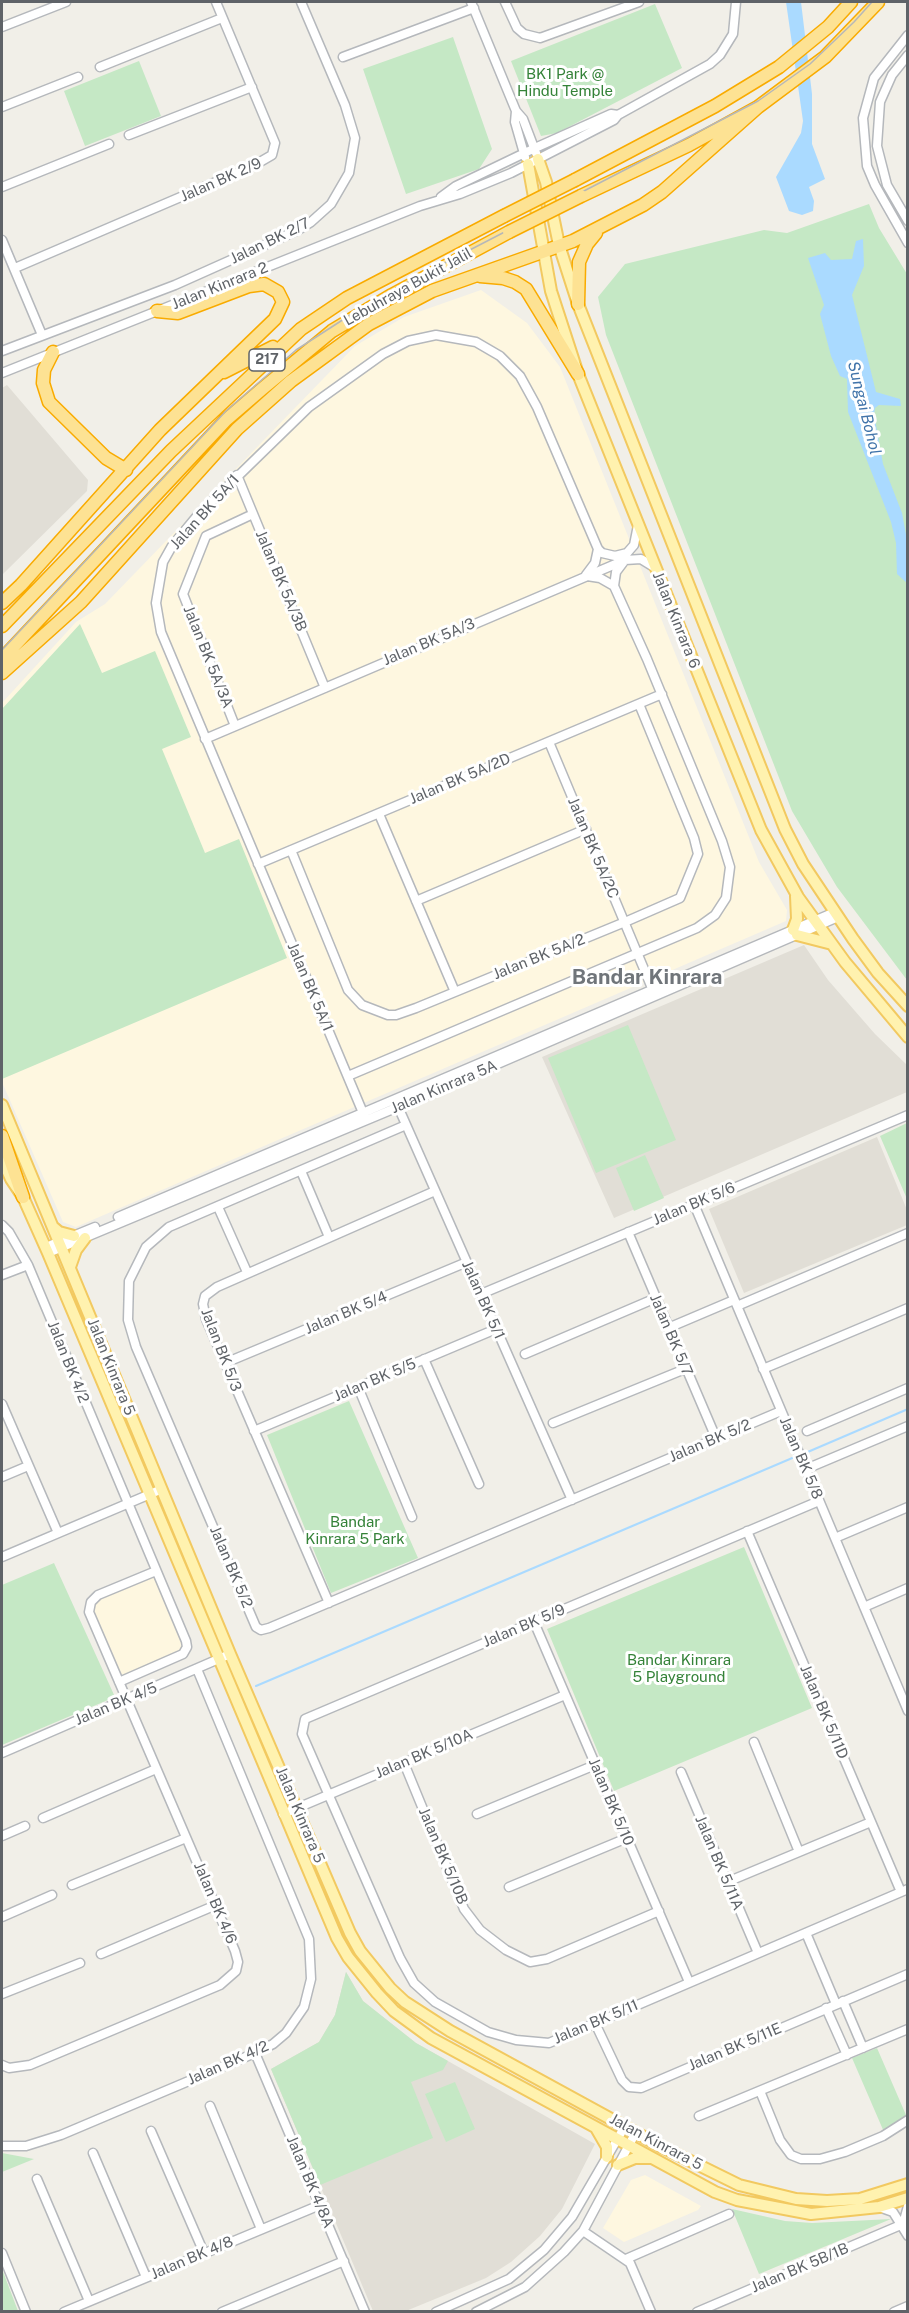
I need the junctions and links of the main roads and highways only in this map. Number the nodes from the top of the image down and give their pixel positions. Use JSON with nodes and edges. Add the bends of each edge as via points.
{"nodes":[{"id":1,"x":851,"y":2,"type":"edge"},
{"id":2,"x":878,"y":2,"type":"edge"},
{"id":3,"x":758,"y":107,"type":"junction"},
{"id":4,"x":537,"y":153,"type":"road end"},
{"id":5,"x":526,"y":159,"type":"road end"},
{"id":6,"x":602,"y":228,"type":"junction"},
{"id":7,"x":559,"y":245,"type":"junction"},
{"id":8,"x":542,"y":251,"type":"junction"},
{"id":9,"x":471,"y":276,"type":"junction"},
{"id":10,"x":578,"y":304,"type":"junction"},
{"id":11,"x":157,"y":311,"type":"road end"},
{"id":12,"x":301,"y":328,"type":"junction"},
{"id":13,"x":315,"y":345,"type":"junction"},
{"id":14,"x":53,"y":352,"type":"road end"},
{"id":15,"x":578,"y":374,"type":"junction"},
{"id":16,"x":215,"y":376,"type":"junction"},
{"id":17,"x":261,"y":405,"type":"junction"},
{"id":18,"x":126,"y":470,"type":"junction"},
{"id":19,"x":25,"y":601,"type":"junction"},
{"id":20,"x":2,"y":603,"type":"edge"},
{"id":21,"x":2,"y":619,"type":"edge"},
{"id":22,"x":2,"y":626,"type":"edge"},
{"id":23,"x":2,"y":659,"type":"edge"},
{"id":24,"x":2,"y":673,"type":"edge"},
{"id":25,"x":796,"y":892,"type":"junction"},
{"id":26,"x":832,"y":944,"type":"junction"},
{"id":27,"x":908,"y":1006,"type":"edge"},
{"id":28,"x":908,"y":1037,"type":"edge"},
{"id":29,"x":2,"y":1105,"type":"edge"},
{"id":30,"x":2,"y":1136,"type":"edge"},
{"id":31,"x":2,"y":1159,"type":"edge"},
{"id":32,"x":23,"y":1197,"type":"junction"},
{"id":33,"x":53,"y":1226,"type":"junction"},
{"id":34,"x":70,"y":1267,"type":"junction"},
{"id":35,"x":595,"y":2126,"type":"junction"},
{"id":36,"x":607,"y":2157,"type":"road end"},
{"id":37,"x":653,"y":2158,"type":"junction"},
{"id":38,"x":618,"y":2164,"type":"road end"},
{"id":39,"x":908,"y":2184,"type":"edge"},
{"id":40,"x":908,"y":2198,"type":"edge"}],
"edges":[{"from":1,"to":12,"type":"highway","name":"Lebuhraya Bukit Jalil","number":"217","bridge":true,"via":[[779,67],[715,106],[347,298]]},
{"from":2,"to":3,"type":"highway","name":"Lebuhraya Bukit Jalil","number":"217","via":[[825,57]]},
{"from":3,"to":6,"type":"highway","via":[[662,192]]},
{"from":3,"to":13,"type":"highway","name":"Lebuhraya Bukit Jalil","number":"217","bridge":true,"via":[[690,145],[509,232],[362,312]]},
{"from":4,"to":7,"type":"main road","name":"Jalan Kinrara 6"},
{"from":5,"to":8,"type":"main road","name":"Jalan Kinrara 6"},
{"from":6,"to":7,"type":"highway"},
{"from":6,"to":10,"type":"highway","via":[[587,244],[579,262]]},
{"from":7,"to":8,"type":"highway"},
{"from":7,"to":10,"type":"main road","name":"Jalan Kinrara 6"},
{"from":8,"to":9,"type":"highway"},
{"from":8,"to":15,"type":"main road","name":"Jalan Kinrara 6","via":[[550,291]]},
{"from":9,"to":15,"type":"highway","via":[[503,278],[526,290]]},
{"from":9,"to":17,"type":"highway","via":[[432,291],[369,324]]},
{"from":10,"to":27,"type":"main road","name":"Jalan Kinrara 6","via":[[785,829],[837,914],[878,973]]},
{"from":11,"to":16,"type":"highway","via":[[178,313],[249,286],[264,284],[278,292],[283,302],[275,319]]},
{"from":12,"to":16,"type":"highway","via":[[261,354]]},
{"from":12,"to":19,"type":"highway","name":"Lebuhraya Bukit Jalil","number":"217","via":[[171,451]]},
{"from":13,"to":17,"type":"highway"},
{"from":13,"to":23,"type":"highway","name":"Lebuhraya Bukit Jalil","number":"217","via":[[226,420]]},
{"from":14,"to":18,"type":"highway","via":[[43,376],[49,402],[106,458]]},
{"from":15,"to":25,"type":"main road","name":"Jalan Kinrara 6","via":[[762,830]]},
{"from":16,"to":18,"type":"highway"},
{"from":17,"to":24,"type":"highway","via":[[81,602]]},
{"from":18,"to":20,"type":"highway"},
{"from":19,"to":21,"type":"highway"},
{"from":19,"to":22,"type":"highway","name":"Lebuhraya Bukit Jalil","number":"217"},
{"from":25,"to":26,"type":"main road","name":"Jalan Kinrara 6"},
{"from":25,"to":26,"type":"main road","via":[[795,933]]},
{"from":26,"to":28,"type":"main road","name":"Jalan Kinrara 6"},
{"from":29,"to":33,"type":"main road","name":"Jalan Kinrara 5"},
{"from":30,"to":32,"type":"highway"},
{"from":31,"to":32,"type":"main road","name":"Jalan Kinrara 5"},
{"from":32,"to":35,"type":"main road","name":"Jalan Kinrara 5","via":[[151,1494],[282,1814],[348,1957],[394,2011],[431,2038]]},
{"from":33,"to":34,"type":"main road","name":"Jalan Kinrara 5"},
{"from":33,"to":34,"type":"main road","via":[[59,1232],[80,1237]]},
{"from":34,"to":39,"type":"main road","name":"Jalan Kinrara 5","via":[[350,1933],[390,1988],[450,2031],[739,2185],[785,2197],[827,2201],[860,2199]]},
{"from":35,"to":36,"type":"main road","via":[[607,2147]]},
{"from":35,"to":37,"type":"main road","name":"Jalan Kinrara 5"},
{"from":37,"to":38,"type":"main road","via":[[635,2158]]},
{"from":37,"to":40,"type":"main road","name":"Jalan Kinrara 5","via":[[715,2192],[811,2214],[879,2207]]}]}
